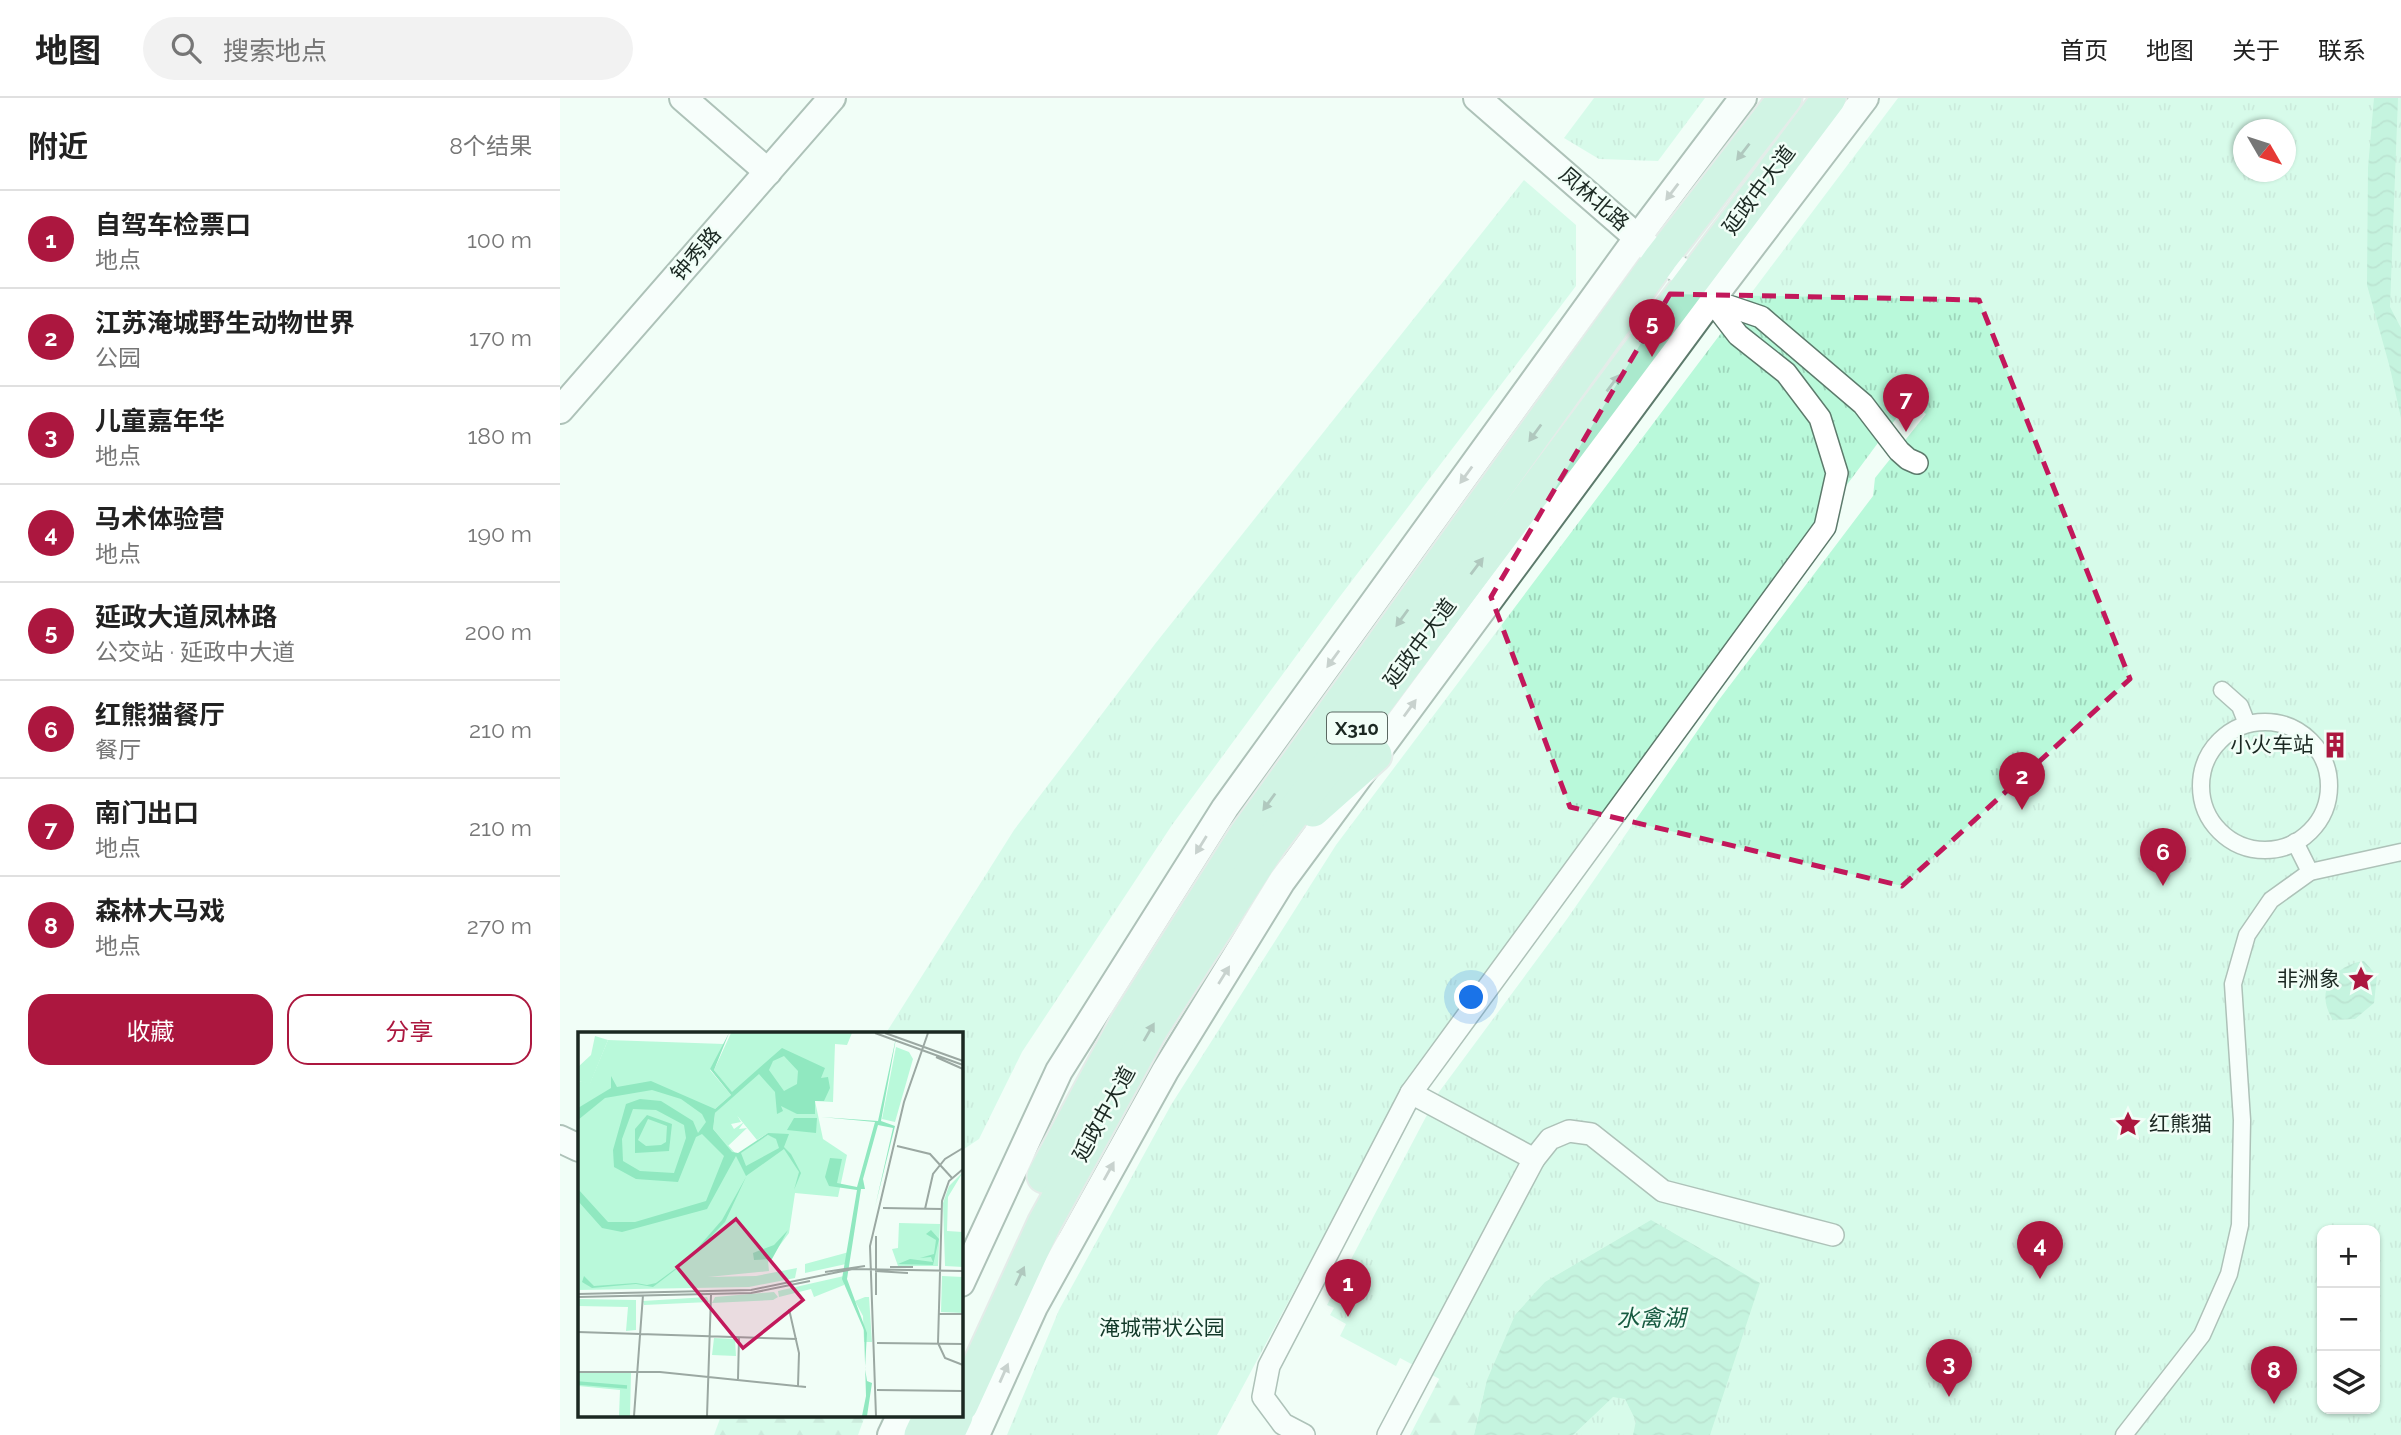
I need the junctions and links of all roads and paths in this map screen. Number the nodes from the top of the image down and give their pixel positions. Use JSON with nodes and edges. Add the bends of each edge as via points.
{"nodes":[{"id":1,"x":683,"y":98,"type":"edge"},
{"id":2,"x":832,"y":98,"type":"edge"},
{"id":3,"x":1477,"y":98,"type":"edge"},
{"id":4,"x":1743,"y":98,"type":"edge"},
{"id":5,"x":1785,"y":98,"type":"edge"},
{"id":6,"x":1829,"y":98,"type":"edge"},
{"id":7,"x":1865,"y":98,"type":"edge"},
{"id":8,"x":768,"y":172,"type":"junction"},
{"id":9,"x":1649,"y":248,"type":"junction"},
{"id":10,"x":1702,"y":289,"type":"junction"},
{"id":11,"x":560,"y":410,"type":"edge"},
{"id":12,"x":1917,"y":463,"type":"dead end"},
{"id":13,"x":2222,"y":690,"type":"dead end"},
{"id":14,"x":2247,"y":724,"type":"junction"},
{"id":15,"x":1375,"y":755,"type":"junction"},
{"id":16,"x":2295,"y":842,"type":"junction"},
{"id":17,"x":2401,"y":852,"type":"edge"},
{"id":18,"x":1264,"y":853,"type":"junction"},
{"id":19,"x":2310,"y":872,"type":"junction"},
{"id":20,"x":1411,"y":1093,"type":"junction"},
{"id":21,"x":560,"y":1139,"type":"edge"},
{"id":22,"x":578,"y":1148,"type":"edge"},
{"id":23,"x":1534,"y":1159,"type":"junction"},
{"id":24,"x":1833,"y":1235,"type":"dead end"},
{"id":25,"x":962,"y":1281,"type":"edge"},
{"id":26,"x":962,"y":1348,"type":"edge"},
{"id":27,"x":962,"y":1403,"type":"edge"},
{"id":28,"x":899,"y":1418,"type":"edge"},
{"id":29,"x":929,"y":1418,"type":"edge"},
{"id":30,"x":955,"y":1418,"type":"edge"},
{"id":31,"x":891,"y":1435,"type":"edge"},
{"id":32,"x":921,"y":1435,"type":"edge"},
{"id":33,"x":947,"y":1435,"type":"edge"},
{"id":34,"x":976,"y":1435,"type":"edge"},
{"id":35,"x":1304,"y":1435,"type":"edge"},
{"id":36,"x":1388,"y":1435,"type":"edge"},
{"id":37,"x":2124,"y":1435,"type":"edge"}],
"edges":[{"from":1,"to":8,"type":"street"},
{"from":2,"to":8,"type":"street","name":"钟秀路"},
{"from":3,"to":9,"type":"street","name":"凤林北路"},
{"from":4,"to":9,"type":"street","one_way":true},
{"from":5,"to":9,"type":"main road","name":"延政中大道","number":"X310","one_way":true},
{"from":6,"to":10,"type":"main road","name":"延政中大道","number":"X310"},
{"from":7,"to":10,"type":"street"},
{"from":8,"to":11,"type":"street","name":"钟秀路"},
{"from":9,"to":10,"type":"street","name":"凤林北路"},
{"from":9,"to":25,"type":"street","one_way":true,"via":[[1225,808],[1059,1070]]},
{"from":9,"to":26,"type":"main road","name":"延政中大道","number":"X310","one_way":true,"via":[[1245,835],[1127,1021],[1021,1219]]},
{"from":10,"to":12,"type":"street","via":[[1760,317],[1863,404],[1899,451]]},
{"from":15,"to":10,"type":"street","one_way":true},
{"from":18,"to":10,"type":"main road","name":"延政中大道","number":"X310","one_way":true},
{"from":10,"to":20,"type":"street","via":[[1738,335],[1786,373],[1820,418],[1838,473],[1825,527]]},
{"from":13,"to":14,"type":"street","via":[[2240,706]]},
{"from":14,"to":16,"type":"street","via":[[2274,722],[2294,728],[2312,741],[2324,759],[2328,801],[2319,821]]},
{"from":14,"to":16,"type":"street","via":[[2217,743],[2206,760],[2202,802],[2210,821],[2243,847],[2264,850]]},
{"from":15,"to":18,"type":"main road"},
{"from":34,"to":15,"type":"street","one_way":true,"via":[[1034,1307],[1165,1071],[1282,881]]},
{"from":16,"to":19,"type":"street"},
{"from":17,"to":19,"type":"street"},
{"from":27,"to":18,"type":"main road","name":"延政中大道","number":"X310","one_way":true,"via":[[1044,1224],[1151,1029]]},
{"from":19,"to":37,"type":"street","via":[[2271,900],[2255,923],[2233,984],[2242,1120],[2240,1224],[2229,1274],[2202,1335]]},
{"from":20,"to":23,"type":"street"},
{"from":20,"to":35,"type":"street","via":[[1269,1366],[1263,1397],[1283,1424]]},
{"from":21,"to":22,"type":"street"},
{"from":23,"to":24,"type":"street","via":[[1550,1139],[1569,1131],[1591,1134],[1663,1191]]},
{"from":23,"to":36,"type":"street"},
{"from":28,"to":31,"type":"street"},
{"from":29,"to":32,"type":"main road"},
{"from":30,"to":33,"type":"main road"}]}
